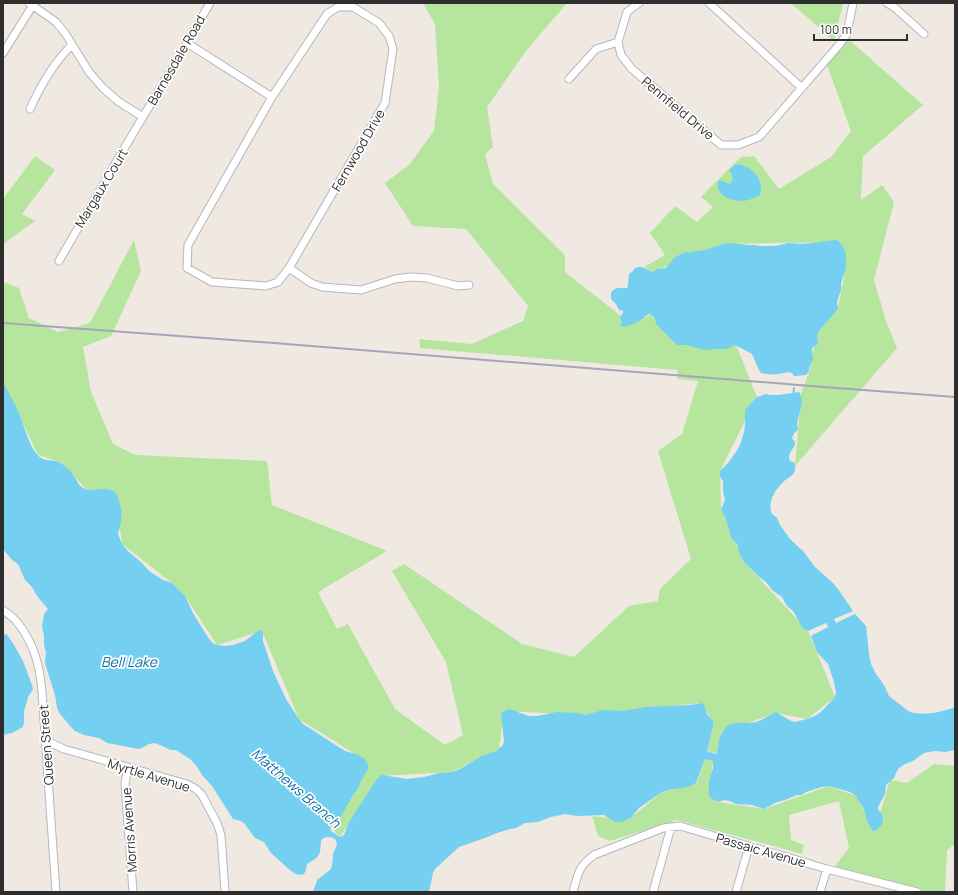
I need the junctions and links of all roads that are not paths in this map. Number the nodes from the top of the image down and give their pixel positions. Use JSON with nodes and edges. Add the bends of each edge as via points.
{"nodes":[{"id":1,"x":210,"y":3,"type":"edge"},
{"id":2,"x":639,"y":3,"type":"edge"},
{"id":3,"x":709,"y":3,"type":"edge"},
{"id":4,"x":853,"y":3,"type":"edge"},
{"id":5,"x":887,"y":3,"type":"edge"},
{"id":6,"x":31,"y":4,"type":"edge"},
{"id":7,"x":924,"y":34,"type":"dead end"},
{"id":8,"x":618,"y":42,"type":"junction"},
{"id":9,"x":187,"y":43,"type":"junction"},
{"id":10,"x":72,"y":46,"type":"junction"},
{"id":11,"x":3,"y":53,"type":"edge"},
{"id":12,"x":569,"y":79,"type":"dead end"},
{"id":13,"x":802,"y":88,"type":"junction"},
{"id":14,"x":272,"y":97,"type":"junction"},
{"id":15,"x":30,"y":109,"type":"dead end"},
{"id":16,"x":143,"y":117,"type":"junction"},
{"id":17,"x":59,"y":260,"type":"dead end"},
{"id":18,"x":290,"y":268,"type":"junction"},
{"id":19,"x":468,"y":286,"type":"dead end"},
{"id":20,"x":3,"y":610,"type":"edge"},
{"id":21,"x":46,"y":738,"type":"junction"},
{"id":22,"x":128,"y":768,"type":"junction"},
{"id":23,"x":671,"y":827,"type":"junction"},
{"id":24,"x":749,"y":846,"type":"junction"},
{"id":25,"x":827,"y":868,"type":"junction"},
{"id":26,"x":901,"y":890,"type":"edge"},
{"id":27,"x":56,"y":892,"type":"edge"},
{"id":28,"x":133,"y":892,"type":"edge"},
{"id":29,"x":225,"y":892,"type":"edge"},
{"id":30,"x":573,"y":892,"type":"edge"},
{"id":31,"x":653,"y":892,"type":"edge"},
{"id":32,"x":736,"y":892,"type":"edge"},
{"id":33,"x":820,"y":892,"type":"edge"},
{"id":34,"x":917,"y":892,"type":"edge"}],
"edges":[{"from":1,"to":9,"type":"street","name":"Barnesdale Road"},
{"from":2,"to":8,"type":"street","via":[[627,12]]},
{"from":3,"to":13,"type":"street"},
{"from":4,"to":13,"type":"street","name":"Pennfield Drive","via":[[847,34]]},
{"from":5,"to":7,"type":"street"},
{"from":6,"to":10,"type":"street","via":[[56,22]]},
{"from":6,"to":11,"type":"street"},
{"from":8,"to":12,"type":"street","via":[[596,49]]},
{"from":8,"to":13,"type":"street","name":"Pennfield Drive","via":[[621,54],[632,69],[722,145],[738,145],[760,137]]},
{"from":9,"to":14,"type":"street"},
{"from":9,"to":16,"type":"street","name":"Barnesdale Road"},
{"from":10,"to":15,"type":"street","via":[[62,55]]},
{"from":10,"to":16,"type":"street","via":[[103,88]]},
{"from":14,"to":18,"type":"street","name":"Fernwood Drive","via":[[188,245],[187,268],[212,282],[266,286],[278,282]]},
{"from":14,"to":18,"type":"street","name":"Fernwood Drive","via":[[327,14],[338,7],[353,7],[379,23],[389,36],[393,49],[385,103]]},
{"from":16,"to":17,"type":"street","name":"Margaux Court"},
{"from":18,"to":19,"type":"street","via":[[311,283],[322,287],[361,290],[395,279],[411,277]]},
{"from":20,"to":21,"type":"street","name":"Queen Street","via":[[16,621],[33,647],[40,668]]},
{"from":21,"to":22,"type":"street","name":"Myrtle Avenue","via":[[64,749]]},
{"from":21,"to":27,"type":"street","name":"Queen Street"},
{"from":22,"to":28,"type":"street","name":"Morris Avenue","via":[[125,784]]},
{"from":22,"to":29,"type":"street","name":"Myrtle Avenue","via":[[187,784],[202,795],[221,835]]},
{"from":23,"to":24,"type":"street","name":"Passaic Avenue","via":[[680,826]]},
{"from":23,"to":30,"type":"street","via":[[594,855],[580,868]]},
{"from":23,"to":31,"type":"street"},
{"from":24,"to":25,"type":"street","name":"Passaic Avenue"},
{"from":24,"to":32,"type":"street"},
{"from":25,"to":26,"type":"street","name":"Passaic Avenue"},
{"from":25,"to":33,"type":"street"},
{"from":26,"to":34,"type":"street","name":"Passaic Avenue"}]}
